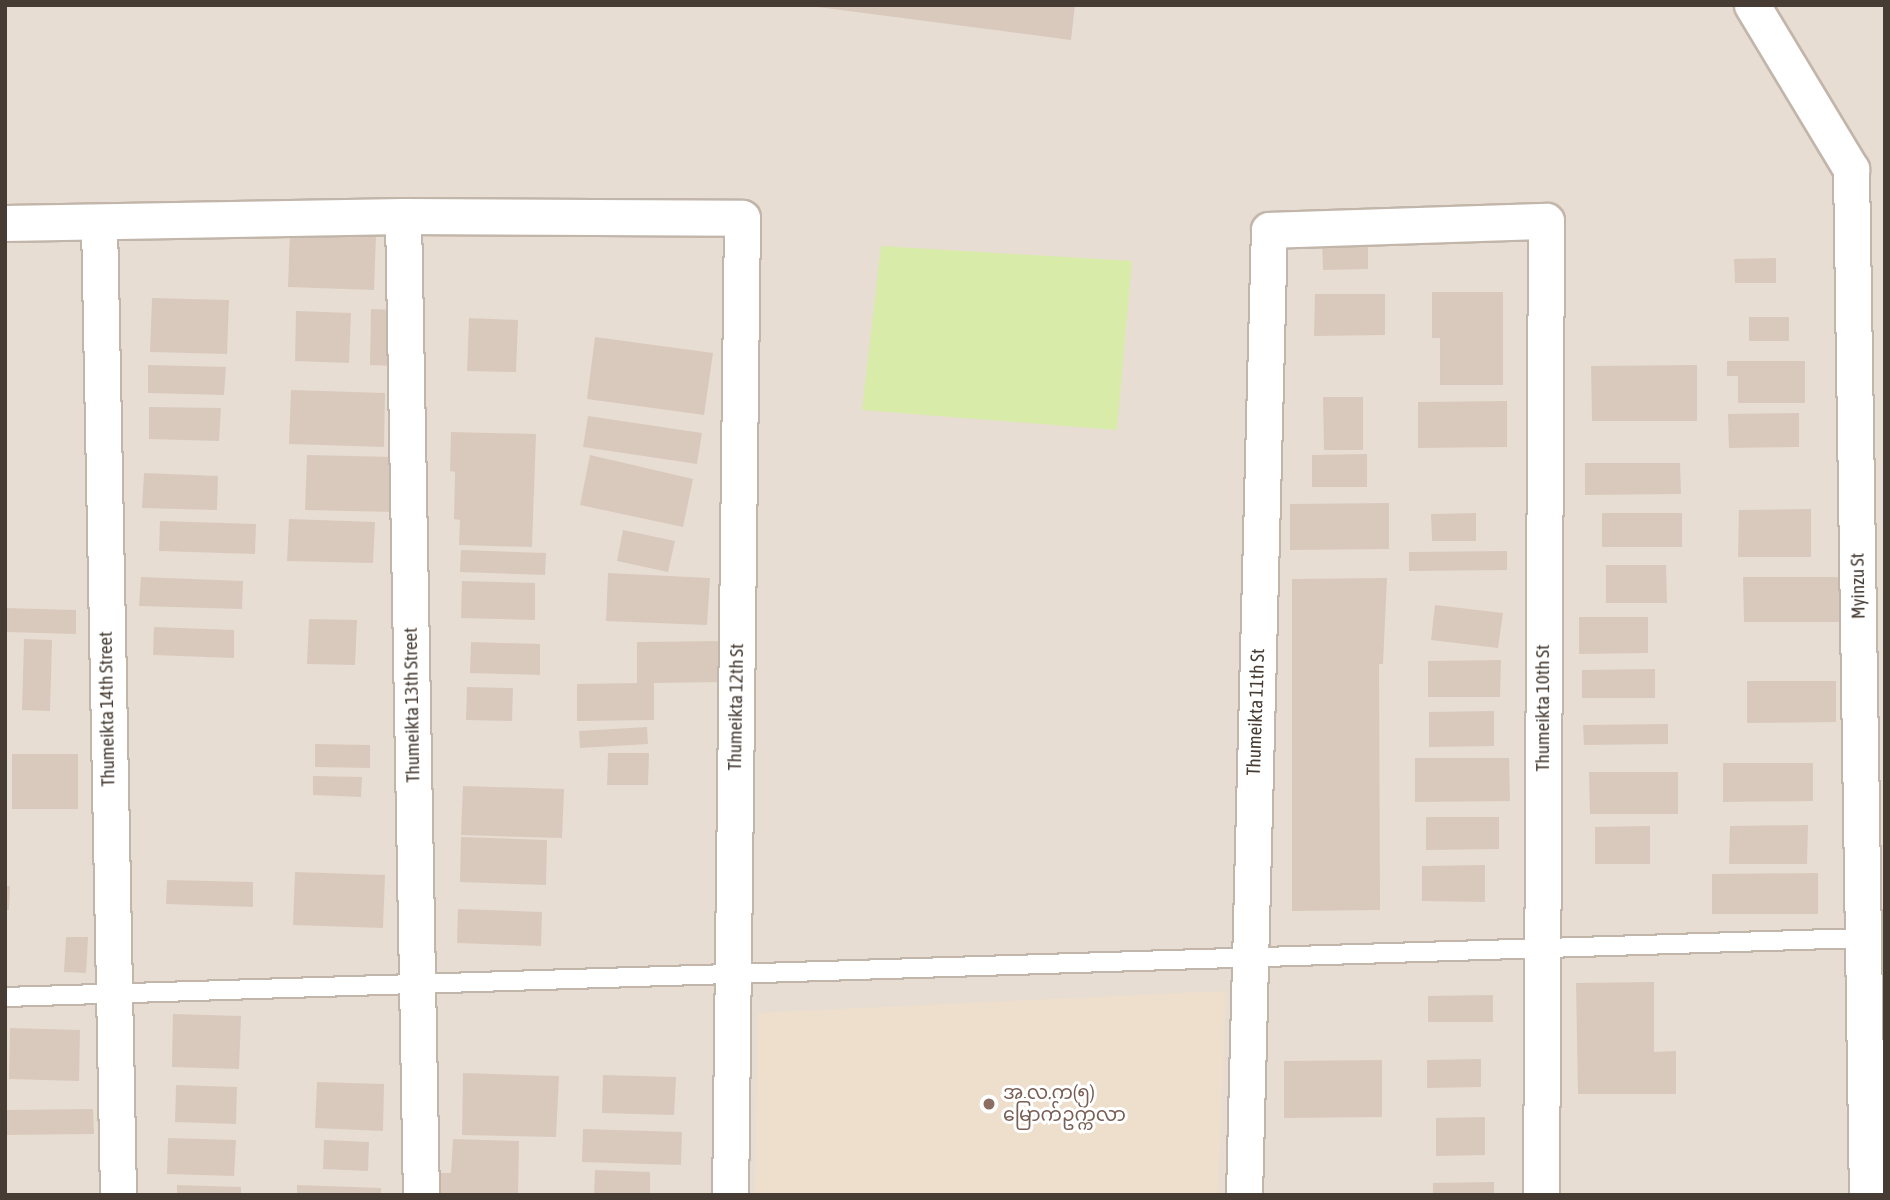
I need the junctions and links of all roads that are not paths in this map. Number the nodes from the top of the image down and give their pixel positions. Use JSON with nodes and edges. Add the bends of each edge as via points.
{"nodes":[{"id":1,"x":1752,"y":5,"type":"edge"},
{"id":2,"x":403,"y":216,"type":"junction"},
{"id":3,"x":1546,"y":221,"type":"joint"},
{"id":4,"x":99,"y":222,"type":"junction"},
{"id":5,"x":5,"y":223,"type":"edge"},
{"id":6,"x":1864,"y":938,"type":"junction"},
{"id":7,"x":1542,"y":948,"type":"junction"},
{"id":8,"x":1250,"y":958,"type":"junction"},
{"id":9,"x":733,"y":974,"type":"junction"},
{"id":10,"x":417,"y":984,"type":"junction"},
{"id":11,"x":113,"y":994,"type":"junction"},
{"id":12,"x":5,"y":998,"type":"edge"},
{"id":13,"x":118,"y":1195,"type":"edge"},
{"id":14,"x":421,"y":1195,"type":"edge"},
{"id":15,"x":730,"y":1195,"type":"edge"},
{"id":16,"x":1244,"y":1195,"type":"edge"},
{"id":17,"x":1541,"y":1195,"type":"edge"},
{"id":18,"x":1867,"y":1195,"type":"edge"}],
"edges":[{"from":1,"to":6,"type":"street","name":"Myinzu St","via":[[1851,169]]},
{"from":2,"to":4,"type":"street"},
{"from":2,"to":9,"type":"street","name":"Thumeikta 12th St","via":[[742,218]]},
{"from":2,"to":10,"type":"street","name":"Thumeikta 13th Street"},
{"from":3,"to":7,"type":"street","name":"Thumeikta 10th St"},
{"from":3,"to":8,"type":"street","name":"Thumeikta 11th St","via":[[1269,230]]},
{"from":4,"to":5,"type":"street"},
{"from":4,"to":11,"type":"street","name":"Thumeikta 14th Street"},
{"from":6,"to":7,"type":"lane"},
{"from":6,"to":18,"type":"street","name":"Myinzu St"},
{"from":7,"to":8,"type":"lane"},
{"from":7,"to":17,"type":"street","name":"Thumeikta 10th St"},
{"from":8,"to":9,"type":"lane"},
{"from":8,"to":16,"type":"street","name":"Thumeikta 11th St"},
{"from":9,"to":10,"type":"lane"},
{"from":9,"to":15,"type":"street","name":"Thumeikta 12th St"},
{"from":10,"to":11,"type":"lane"},
{"from":10,"to":14,"type":"street","name":"Thumeikta 13th Street"},
{"from":11,"to":12,"type":"lane"},
{"from":11,"to":13,"type":"street","name":"Thumeikta 14th Street"}]}
